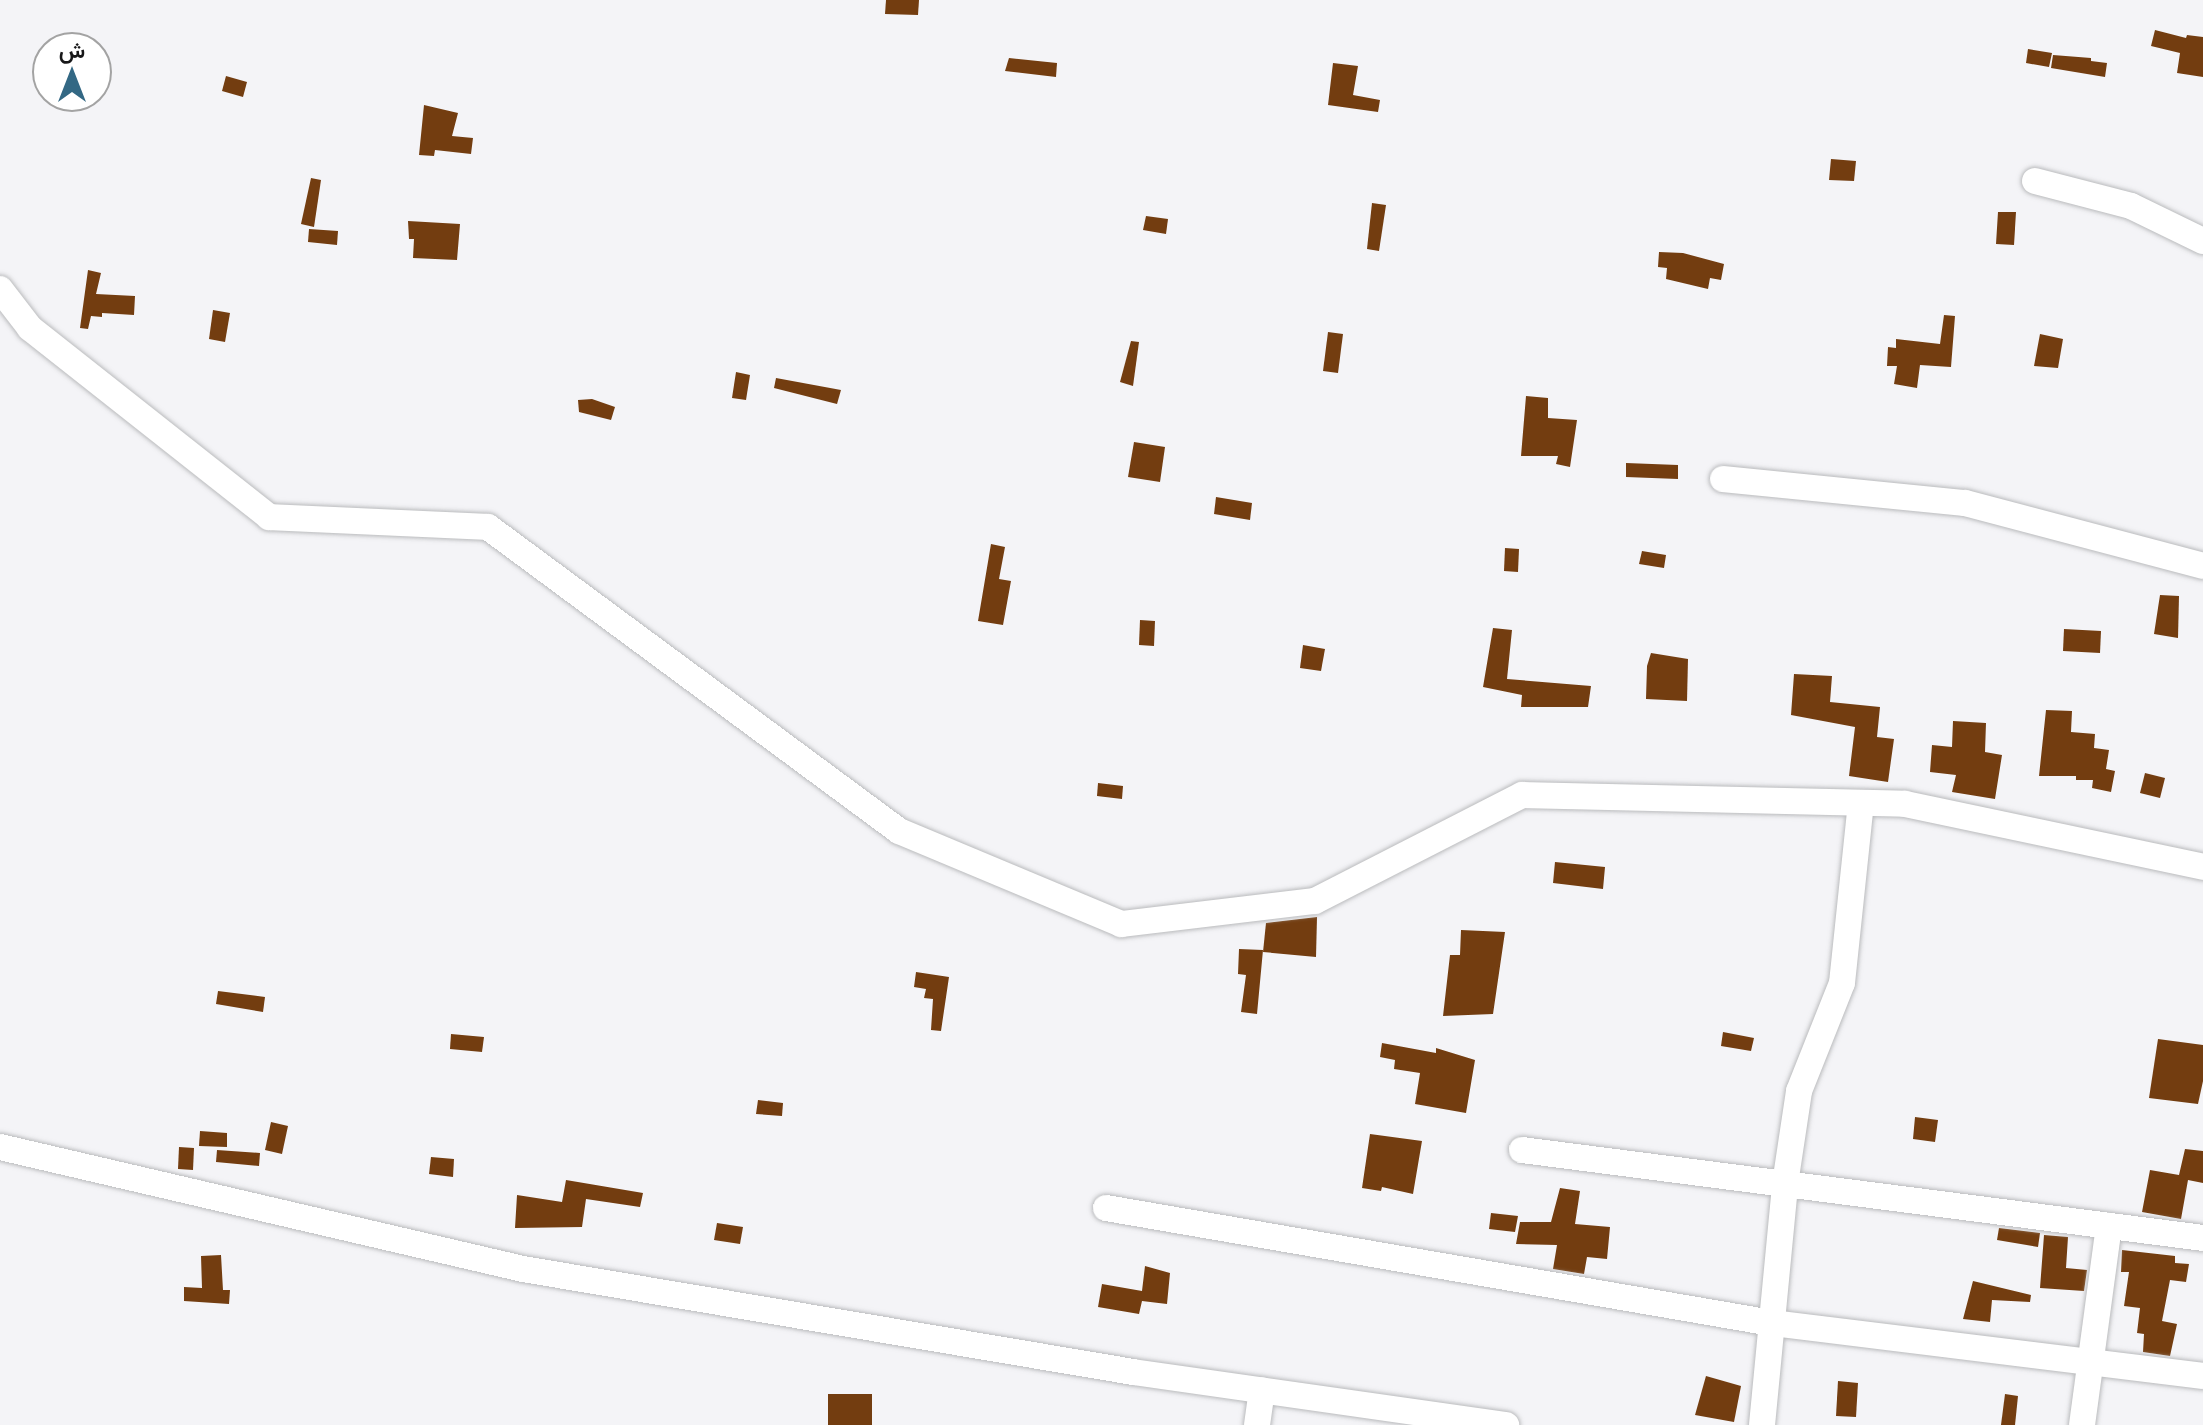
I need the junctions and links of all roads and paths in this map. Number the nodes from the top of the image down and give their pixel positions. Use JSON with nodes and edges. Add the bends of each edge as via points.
{"nodes":[{"id":1,"x":2035,"y":181,"type":"dead end"},
{"id":2,"x":2203,"y":241,"type":"edge"},
{"id":3,"x":0,"y":289,"type":"edge"},
{"id":4,"x":1723,"y":479,"type":"dead end"},
{"id":5,"x":2203,"y":566,"type":"edge"},
{"id":6,"x":1861,"y":803,"type":"junction"},
{"id":7,"x":2203,"y":867,"type":"edge"},
{"id":8,"x":0,"y":1147,"type":"edge"},
{"id":9,"x":1522,"y":1150,"type":"dead end"},
{"id":10,"x":1785,"y":1184,"type":"junction"},
{"id":11,"x":1106,"y":1208,"type":"dead end"},
{"id":12,"x":2109,"y":1226,"type":"junction"},
{"id":13,"x":2203,"y":1238,"type":"edge"},
{"id":14,"x":1772,"y":1323,"type":"junction"},
{"id":15,"x":2090,"y":1362,"type":"junction"},
{"id":16,"x":2203,"y":1376,"type":"edge"},
{"id":17,"x":1262,"y":1390,"type":"junction"},
{"id":18,"x":1257,"y":1425,"type":"edge"},
{"id":19,"x":1506,"y":1425,"type":"edge"},
{"id":20,"x":1762,"y":1425,"type":"edge"},
{"id":21,"x":2082,"y":1425,"type":"edge"}],
"edges":[{"from":1,"to":2,"type":"street","via":[[2131,206]]},
{"from":3,"to":6,"type":"street","via":[[30,328],[269,517],[488,527],[899,831],[1121,924],[1315,901],[1522,795]]},
{"from":4,"to":5,"type":"street","via":[[1965,503]]},
{"from":6,"to":7,"type":"street","via":[[1905,804]]},
{"from":6,"to":10,"type":"street","via":[[1842,983],[1799,1091]]},
{"from":8,"to":17,"type":"street","via":[[523,1269]]},
{"from":9,"to":10,"type":"street"},
{"from":10,"to":12,"type":"street"},
{"from":10,"to":14,"type":"street"},
{"from":11,"to":14,"type":"street"},
{"from":12,"to":13,"type":"street"},
{"from":12,"to":15,"type":"street"},
{"from":14,"to":15,"type":"street"},
{"from":14,"to":20,"type":"street"},
{"from":15,"to":16,"type":"street"},
{"from":15,"to":21,"type":"street"},
{"from":17,"to":18,"type":"street"},
{"from":17,"to":19,"type":"street"}]}
